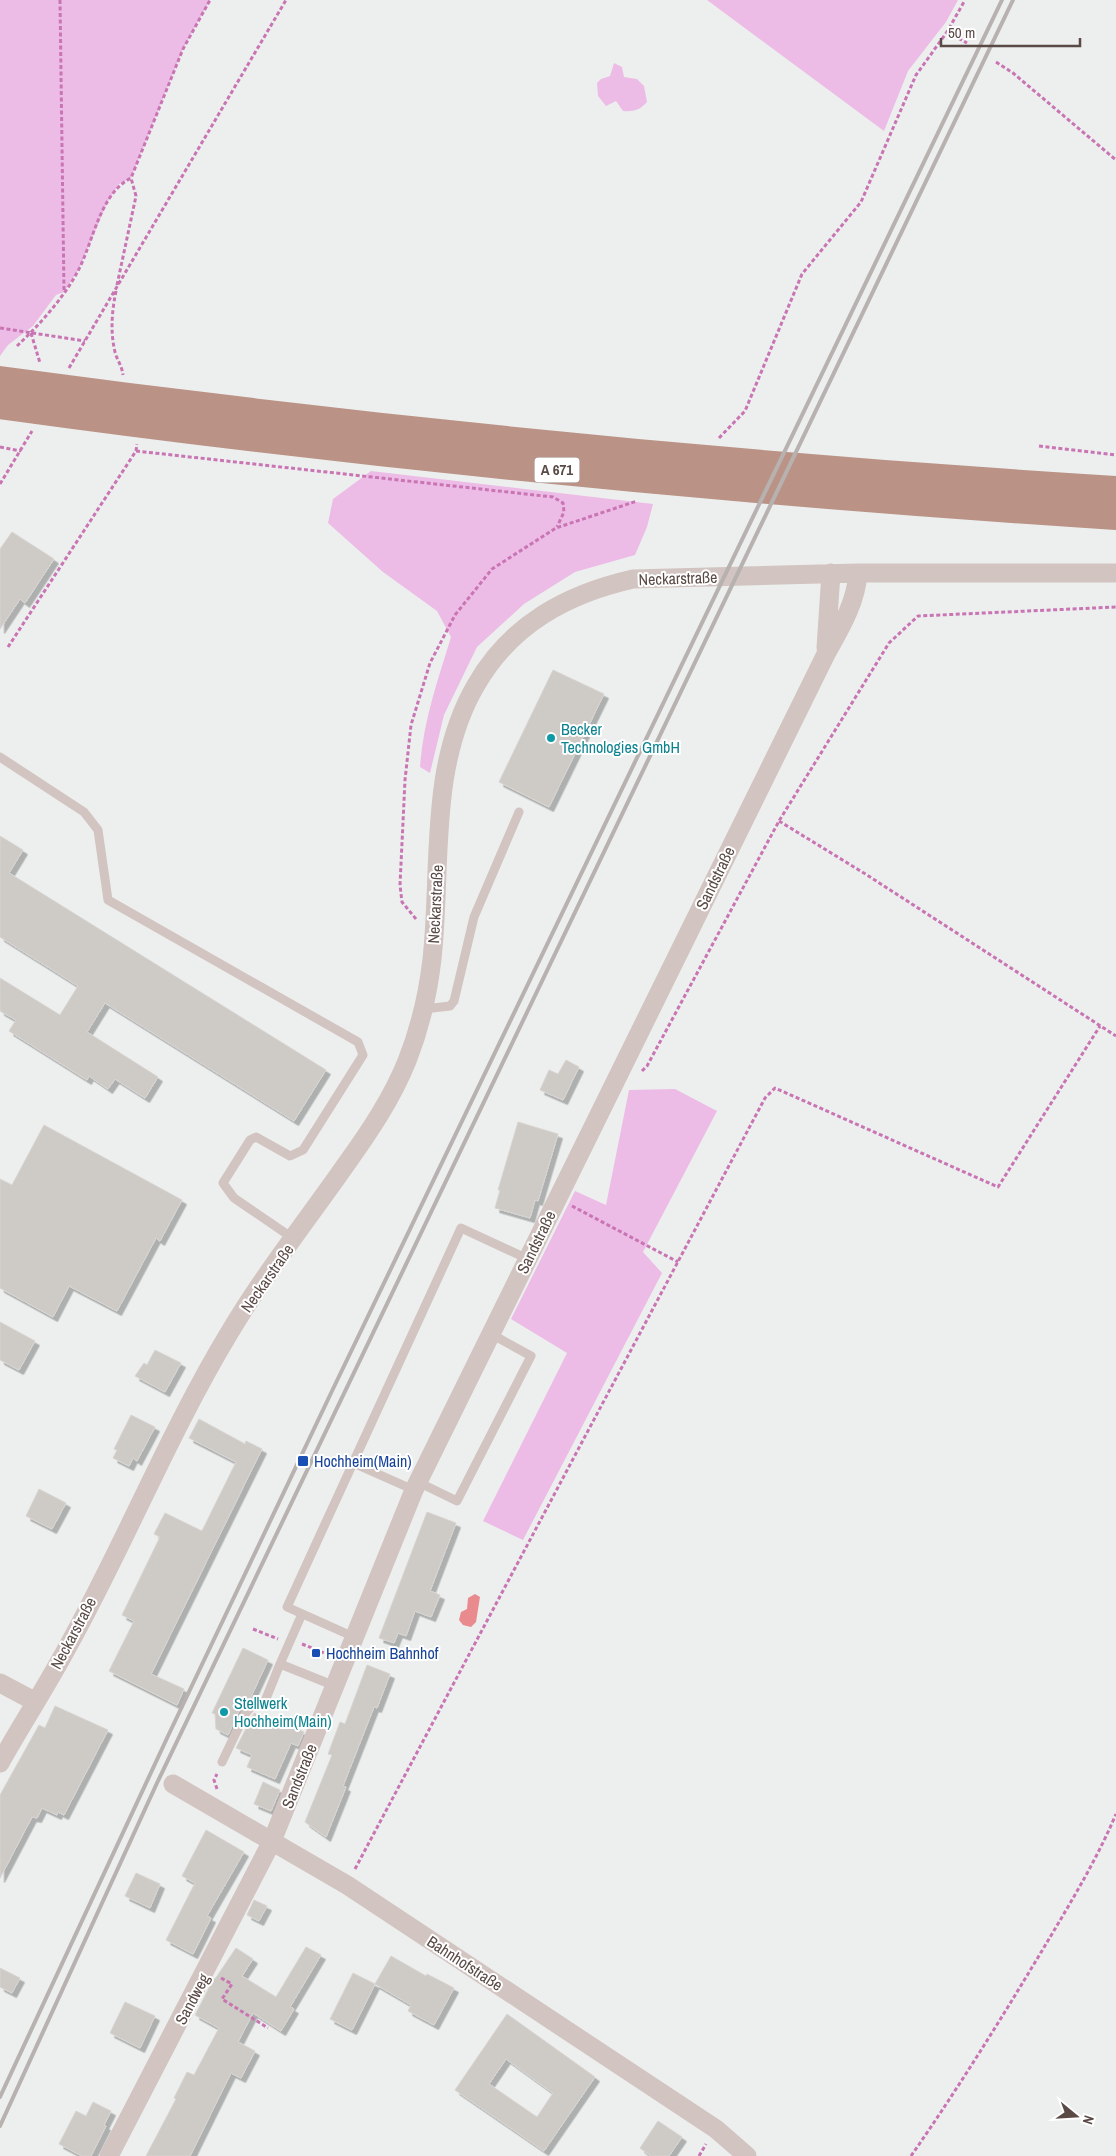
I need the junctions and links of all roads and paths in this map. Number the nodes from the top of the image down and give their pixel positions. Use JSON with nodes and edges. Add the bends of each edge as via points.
{"nodes":[{"id":1,"x":60,"y":0,"type":"edge"},
{"id":2,"x":210,"y":0,"type":"edge"},
{"id":3,"x":286,"y":0,"type":"edge"},
{"id":4,"x":965,"y":0,"type":"edge"},
{"id":5,"x":947,"y":32,"type":"junction"},
{"id":6,"x":967,"y":43,"type":"dead end"},
{"id":7,"x":996,"y":62,"type":"dead end"},
{"id":8,"x":1116,"y":160,"type":"edge"},
{"id":9,"x":64,"y":292,"type":"junction"},
{"id":10,"x":0,"y":328,"type":"edge"},
{"id":11,"x":31,"y":333,"type":"junction"},
{"id":12,"x":17,"y":346,"type":"dead end"},
{"id":13,"x":36,"y":364,"type":"dead end"},
{"id":14,"x":45,"y":365,"type":"dead end"},
{"id":15,"x":62,"y":367,"type":"dead end"},
{"id":16,"x":72,"y":368,"type":"dead end"},
{"id":17,"x":120,"y":374,"type":"dead end"},
{"id":18,"x":129,"y":375,"type":"dead end"},
{"id":19,"x":0,"y":380,"type":"edge"},
{"id":20,"x":0,"y":405,"type":"edge"},
{"id":21,"x":712,"y":436,"type":"dead end"},
{"id":22,"x":731,"y":438,"type":"dead end"},
{"id":23,"x":713,"y":445,"type":"dead end"},
{"id":24,"x":1039,"y":446,"type":"dead end"},
{"id":25,"x":0,"y":447,"type":"edge"},
{"id":26,"x":136,"y":451,"type":"dead end"},
{"id":27,"x":1116,"y":455,"type":"edge"},
{"id":28,"x":0,"y":484,"type":"edge"},
{"id":29,"x":1116,"y":490,"type":"edge"},
{"id":30,"x":1116,"y":516,"type":"edge"},
{"id":31,"x":556,"y":528,"type":"dead end"},
{"id":32,"x":832,"y":573,"type":"junction"},
{"id":33,"x":858,"y":573,"type":"junction"},
{"id":34,"x":1116,"y":573,"type":"edge"},
{"id":35,"x":1116,"y":608,"type":"edge"},
{"id":36,"x":826,"y":654,"type":"junction"},
{"id":37,"x":0,"y":758,"type":"edge"},
{"id":38,"x":519,"y":812,"type":"dead end"},
{"id":39,"x":779,"y":821,"type":"junction"},
{"id":40,"x":424,"y":1009,"type":"junction"},
{"id":41,"x":1100,"y":1026,"type":"junction"},
{"id":42,"x":1116,"y":1036,"type":"edge"},
{"id":43,"x":621,"y":1070,"type":"junction"},
{"id":44,"x":558,"y":1198,"type":"junction"},
{"id":45,"x":294,"y":1239,"type":"junction"},
{"id":46,"x":528,"y":1259,"type":"junction"},
{"id":47,"x":678,"y":1262,"type":"junction"},
{"id":48,"x":491,"y":1334,"type":"junction"},
{"id":49,"x":353,"y":1463,"type":"junction"},
{"id":50,"x":416,"y":1486,"type":"junction"},
{"id":51,"x":302,"y":1614,"type":"junction"},
{"id":52,"x":354,"y":1637,"type":"junction"},
{"id":53,"x":300,"y":1643,"type":"dead end"},
{"id":54,"x":326,"y":1654,"type":"dead end"},
{"id":55,"x":280,"y":1664,"type":"junction"},
{"id":56,"x":0,"y":1683,"type":"edge"},
{"id":57,"x":335,"y":1686,"type":"junction"},
{"id":58,"x":34,"y":1702,"type":"junction"},
{"id":59,"x":222,"y":1762,"type":"joint"},
{"id":60,"x":0,"y":1763,"type":"edge"},
{"id":61,"x":173,"y":1784,"type":"dead end"},
{"id":62,"x":217,"y":1808,"type":"junction"},
{"id":63,"x":1116,"y":1814,"type":"edge"},
{"id":64,"x":272,"y":1840,"type":"junction"},
{"id":65,"x":347,"y":1885,"type":"junction"},
{"id":66,"x":207,"y":1970,"type":"junction"},
{"id":67,"x":268,"y":2028,"type":"dead end"},
{"id":68,"x":109,"y":2156,"type":"edge"},
{"id":69,"x":747,"y":2156,"type":"edge"},
{"id":70,"x":911,"y":2156,"type":"edge"}],
"edges":[{"from":1,"to":9,"type":"path"},
{"from":2,"to":9,"type":"path","via":[[183,49],[131,178],[118,184],[108,201],[78,269]]},
{"from":3,"to":11,"type":"path","via":[[85,341]]},
{"from":4,"to":5,"type":"path"},
{"from":5,"to":6,"type":"path"},
{"from":5,"to":23,"type":"path","via":[[916,74],[861,202],[802,274],[745,411]]},
{"from":7,"to":8,"type":"path"},
{"from":9,"to":11,"type":"path"},
{"from":10,"to":11,"type":"path"},
{"from":11,"to":12,"type":"path"},
{"from":13,"to":14,"type":"path"},
{"from":15,"to":16,"type":"path"},
{"from":17,"to":18,"type":"path"},
{"from":19,"to":29,"type":"highway","number":"A 671","via":[[552,444]]},
{"from":20,"to":30,"type":"highway","number":"A 671","via":[[538,468],[857,498]]},
{"from":21,"to":22,"type":"path"},
{"from":24,"to":27,"type":"path"},
{"from":25,"to":28,"type":"path","via":[[21,451]]},
{"from":26,"to":31,"type":"path","via":[[553,497],[563,503],[564,512]]},
{"from":32,"to":33,"type":"street","name":"Neckarstraße"},
{"from":32,"to":36,"type":"street","name":"Sandstraße"},
{"from":32,"to":40,"type":"street","name":"Neckarstraße","via":[[634,579],[600,586],[569,598],[538,617],[511,640],[476,685],[457,728],[450,757],[441,810],[432,950]]},
{"from":33,"to":34,"type":"street","name":"Neckarstraße"},
{"from":33,"to":36,"type":"street","name":"Sandstraße","via":[[857,587],[844,622]]},
{"from":35,"to":39,"type":"path","via":[[918,616],[889,643]]},
{"from":36,"to":43,"type":"street","name":"Sandstraße"},
{"from":37,"to":45,"type":"lane","via":[[84,812],[98,830],[108,900],[358,1042],[363,1055],[303,1150],[290,1156],[256,1137],[250,1140],[223,1183],[234,1198]]},
{"from":38,"to":40,"type":"lane","via":[[474,917],[454,1001],[450,1006]]},
{"from":39,"to":41,"type":"path"},
{"from":39,"to":43,"type":"path","via":[[647,1066],[640,1073]]},
{"from":40,"to":45,"type":"street","name":"Neckarstraße","via":[[407,1062],[386,1104]]},
{"from":41,"to":42,"type":"path"},
{"from":41,"to":47,"type":"path","via":[[998,1187],[775,1088],[765,1098]]},
{"from":43,"to":44,"type":"street","name":"Sandstraße"},
{"from":44,"to":46,"type":"street","name":"Sandstraße"},
{"from":44,"to":47,"type":"path"},
{"from":45,"to":58,"type":"street","name":"Neckarstraße","via":[[218,1352],[67,1649]]},
{"from":46,"to":48,"type":"street","name":"Sandstraße"},
{"from":46,"to":49,"type":"lane","via":[[461,1228]]},
{"from":47,"to":65,"type":"path"},
{"from":48,"to":50,"type":"street","name":"Sandstraße"},
{"from":48,"to":50,"type":"lane","via":[[531,1356],[457,1501]]},
{"from":49,"to":50,"type":"lane"},
{"from":49,"to":51,"type":"lane","via":[[287,1607]]},
{"from":50,"to":52,"type":"street","name":"Sandstraße"},
{"from":51,"to":52,"type":"lane"},
{"from":51,"to":55,"type":"lane"},
{"from":52,"to":57,"type":"street","name":"Sandstraße"},
{"from":53,"to":54,"type":"path"},
{"from":55,"to":57,"type":"lane"},
{"from":55,"to":59,"type":"lane","via":[[263,1706],[252,1706],[245,1714]]},
{"from":56,"to":58,"type":"street"},
{"from":57,"to":64,"type":"street","name":"Sandstraße"},
{"from":58,"to":60,"type":"street","name":"Neckarstraße"},
{"from":59,"to":62,"type":"path","via":[[214,1780],[220,1801]]},
{"from":61,"to":62,"type":"street","name":"Bahnhofstraße"},
{"from":62,"to":64,"type":"street","name":"Bahnhofstraße"},
{"from":63,"to":70,"type":"path","via":[[1030,1970]]},
{"from":64,"to":65,"type":"street","name":"Bahnhofstraße"},
{"from":64,"to":66,"type":"street","name":"Sandweg"},
{"from":65,"to":69,"type":"street","name":"Bahnhofstraße","via":[[716,2129]]},
{"from":66,"to":67,"type":"path","via":[[232,1984],[222,1999]]},
{"from":66,"to":68,"type":"street","name":"Sandweg"}]}
